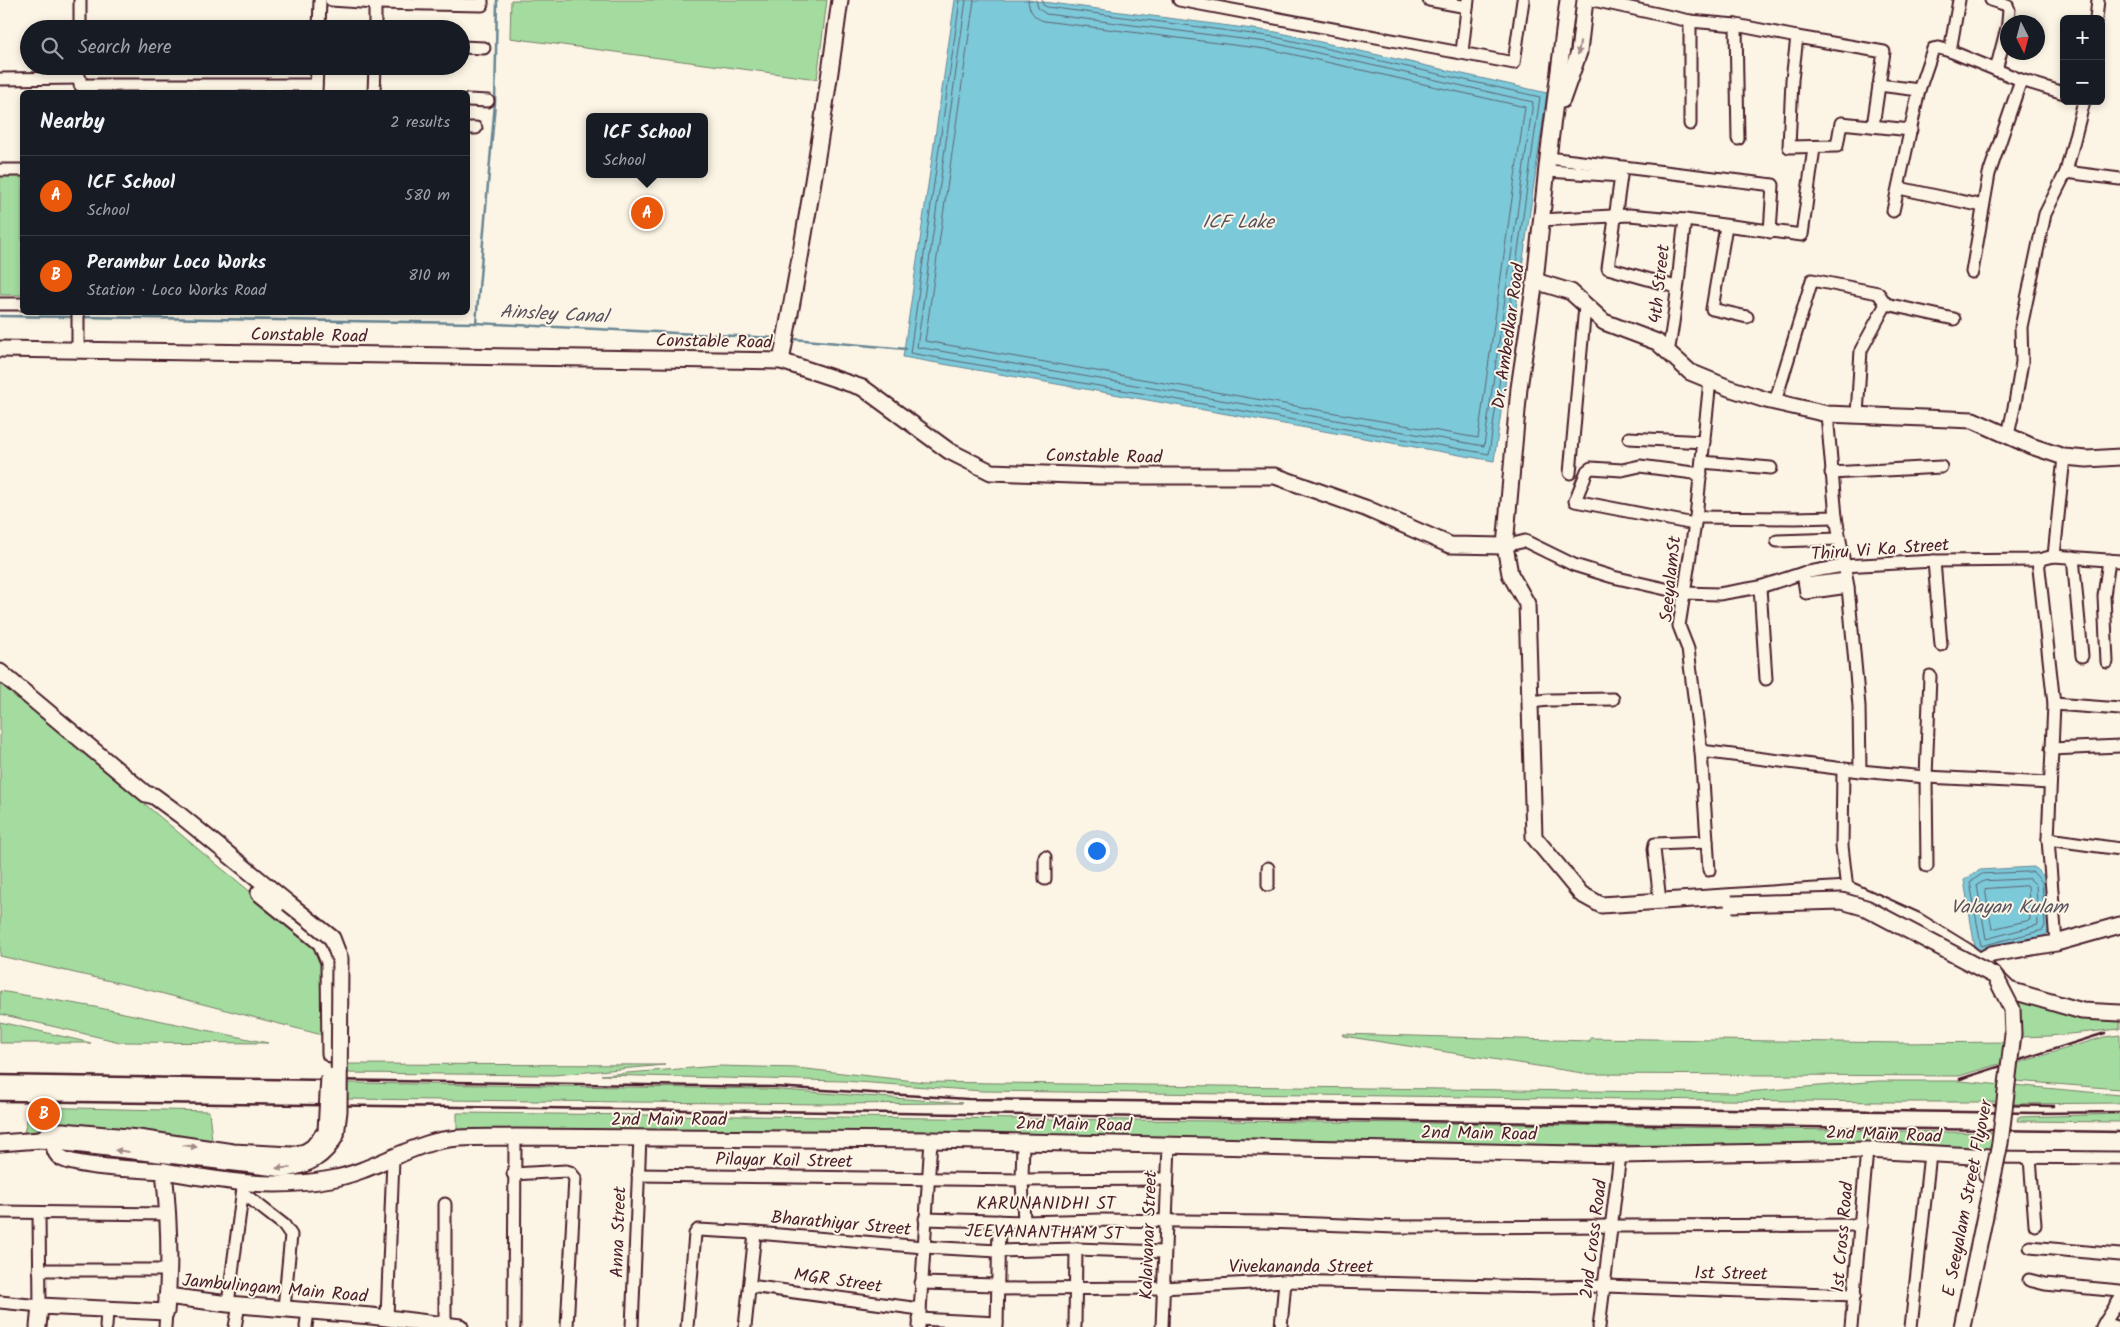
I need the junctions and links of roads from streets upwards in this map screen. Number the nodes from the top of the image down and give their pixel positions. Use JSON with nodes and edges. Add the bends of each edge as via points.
{"nodes":[{"id":1,"x":80,"y":0,"type":"edge"},
{"id":2,"x":320,"y":0,"type":"edge"},
{"id":3,"x":332,"y":0,"type":"edge"},
{"id":4,"x":482,"y":0,"type":"edge"},
{"id":5,"x":840,"y":0,"type":"edge"},
{"id":6,"x":1179,"y":0,"type":"edge"},
{"id":7,"x":1429,"y":0,"type":"edge"},
{"id":8,"x":1523,"y":0,"type":"edge"},
{"id":9,"x":1568,"y":0,"type":"edge"},
{"id":10,"x":1585,"y":0,"type":"edge"},
{"id":11,"x":1593,"y":0,"type":"edge"},
{"id":12,"x":1959,"y":0,"type":"edge"},
{"id":13,"x":1991,"y":0,"type":"edge"},
{"id":14,"x":2098,"y":0,"type":"edge"},
{"id":15,"x":375,"y":3,"type":"junction"},
{"id":16,"x":1468,"y":4,"type":"edge"},
{"id":17,"x":2009,"y":15,"type":"edge"},
{"id":18,"x":2096,"y":15,"type":"edge"},
{"id":19,"x":80,"y":20,"type":"edge"},
{"id":20,"x":319,"y":20,"type":"edge"},
{"id":21,"x":375,"y":20,"type":"edge"},
{"id":22,"x":1690,"y":21,"type":"junction"},
{"id":23,"x":1736,"y":25,"type":"junction"},
{"id":24,"x":1797,"y":37,"type":"junction"},
{"id":25,"x":470,"y":47,"type":"edge"},
{"id":26,"x":484,"y":48,"type":"dead end"},
{"id":27,"x":1950,"y":51,"type":"junction"},
{"id":28,"x":1462,"y":52,"type":"junction"},
{"id":29,"x":2000,"y":54,"type":"edge"},
{"id":30,"x":1996,"y":70,"type":"junction"},
{"id":31,"x":317,"y":75,"type":"edge"},
{"id":32,"x":375,"y":75,"type":"edge"},
{"id":33,"x":0,"y":79,"type":"edge"},
{"id":34,"x":80,"y":80,"type":"edge"},
{"id":35,"x":2021,"y":80,"type":"junction"},
{"id":36,"x":1879,"y":84,"type":"junction"},
{"id":37,"x":316,"y":89,"type":"edge"},
{"id":38,"x":374,"y":90,"type":"edge"},
{"id":39,"x":1919,"y":90,"type":"junction"},
{"id":40,"x":2060,"y":92,"type":"edge"},
{"id":41,"x":470,"y":100,"type":"edge"},
{"id":42,"x":488,"y":101,"type":"dead end"},
{"id":43,"x":2083,"y":105,"type":"edge"},
{"id":44,"x":1690,"y":124,"type":"dead end"},
{"id":45,"x":1873,"y":126,"type":"junction"},
{"id":46,"x":1552,"y":130,"type":"junction"},
{"id":47,"x":1911,"y":130,"type":"junction"},
{"id":48,"x":1738,"y":139,"type":"dead end"},
{"id":49,"x":1814,"y":148,"type":"junction"},
{"id":50,"x":1548,"y":164,"type":"junction"},
{"id":51,"x":0,"y":170,"type":"edge"},
{"id":52,"x":20,"y":170,"type":"edge"},
{"id":53,"x":2066,"y":172,"type":"junction"},
{"id":54,"x":2120,"y":179,"type":"edge"},
{"id":55,"x":1898,"y":188,"type":"junction"},
{"id":56,"x":1983,"y":206,"type":"junction"},
{"id":57,"x":1893,"y":211,"type":"dead end"},
{"id":58,"x":1617,"y":216,"type":"junction"},
{"id":59,"x":1541,"y":220,"type":"junction"},
{"id":60,"x":1685,"y":220,"type":"junction"},
{"id":61,"x":1726,"y":226,"type":"junction"},
{"id":62,"x":1770,"y":232,"type":"junction"},
{"id":63,"x":1972,"y":272,"type":"dead end"},
{"id":64,"x":1535,"y":281,"type":"junction"},
{"id":65,"x":1676,"y":287,"type":"junction"},
{"id":66,"x":0,"y":304,"type":"edge"},
{"id":67,"x":20,"y":304,"type":"edge"},
{"id":68,"x":1886,"y":304,"type":"junction"},
{"id":69,"x":1585,"y":306,"type":"junction"},
{"id":70,"x":78,"y":316,"type":"edge"},
{"id":71,"x":1747,"y":317,"type":"dead end"},
{"id":72,"x":1954,"y":319,"type":"dead end"},
{"id":73,"x":0,"y":349,"type":"edge"},
{"id":74,"x":78,"y":350,"type":"junction"},
{"id":75,"x":1668,"y":352,"type":"junction"},
{"id":76,"x":781,"y":361,"type":"junction"},
{"id":77,"x":1710,"y":380,"type":"junction"},
{"id":78,"x":1775,"y":402,"type":"junction"},
{"id":79,"x":1827,"y":414,"type":"junction"},
{"id":80,"x":1857,"y":415,"type":"junction"},
{"id":81,"x":2008,"y":435,"type":"junction"},
{"id":82,"x":1629,"y":438,"type":"dead end"},
{"id":83,"x":1704,"y":442,"type":"junction"},
{"id":84,"x":2064,"y":457,"type":"junction"},
{"id":85,"x":2120,"y":457,"type":"edge"},
{"id":86,"x":1941,"y":466,"type":"dead end"},
{"id":87,"x":1701,"y":468,"type":"junction"},
{"id":88,"x":1771,"y":468,"type":"dead end"},
{"id":89,"x":1570,"y":472,"type":"dead end"},
{"id":90,"x":1831,"y":473,"type":"junction"},
{"id":91,"x":1836,"y":517,"type":"junction"},
{"id":92,"x":1695,"y":520,"type":"junction"},
{"id":93,"x":1839,"y":539,"type":"junction"},
{"id":94,"x":1777,"y":541,"type":"dead end"},
{"id":95,"x":1505,"y":546,"type":"junction"},
{"id":96,"x":2054,"y":556,"type":"junction"},
{"id":97,"x":2073,"y":557,"type":"junction"},
{"id":98,"x":2038,"y":560,"type":"junction"},
{"id":99,"x":1934,"y":561,"type":"junction"},
{"id":100,"x":2114,"y":561,"type":"edge"},
{"id":101,"x":1843,"y":566,"type":"junction"},
{"id":102,"x":1804,"y":578,"type":"junction"},
{"id":103,"x":1847,"y":583,"type":"junction"},
{"id":104,"x":1760,"y":587,"type":"junction"},
{"id":105,"x":1683,"y":593,"type":"junction"},
{"id":106,"x":1941,"y":644,"type":"dead end"},
{"id":107,"x":2082,"y":656,"type":"dead end"},
{"id":108,"x":2107,"y":662,"type":"dead end"},
{"id":109,"x":0,"y":672,"type":"edge"},
{"id":110,"x":1930,"y":676,"type":"dead end"},
{"id":111,"x":1766,"y":680,"type":"dead end"},
{"id":112,"x":1613,"y":699,"type":"dead end"},
{"id":113,"x":1530,"y":702,"type":"junction"},
{"id":114,"x":2054,"y":704,"type":"junction"},
{"id":115,"x":2120,"y":709,"type":"edge"},
{"id":116,"x":2120,"y":746,"type":"edge"},
{"id":117,"x":2051,"y":749,"type":"junction"},
{"id":118,"x":1701,"y":751,"type":"junction"},
{"id":119,"x":1844,"y":769,"type":"junction"},
{"id":120,"x":1860,"y":771,"type":"junction"},
{"id":121,"x":1926,"y":777,"type":"junction"},
{"id":122,"x":2050,"y":783,"type":"junction"},
{"id":123,"x":2048,"y":838,"type":"junction"},
{"id":124,"x":1707,"y":842,"type":"junction"},
{"id":125,"x":2120,"y":849,"type":"edge"},
{"id":126,"x":1045,"y":857,"type":"dead end"},
{"id":127,"x":1928,"y":866,"type":"dead end"},
{"id":128,"x":1268,"y":868,"type":"dead end"},
{"id":129,"x":1709,"y":870,"type":"dead end"},
{"id":130,"x":1045,"y":879,"type":"dead end"},
{"id":131,"x":1268,"y":886,"type":"dead end"},
{"id":132,"x":1848,"y":889,"type":"junction"},
{"id":133,"x":1698,"y":899,"type":"junction"},
{"id":134,"x":1660,"y":901,"type":"junction"},
{"id":135,"x":289,"y":910,"type":"junction"},
{"id":136,"x":2120,"y":925,"type":"edge"},
{"id":137,"x":2056,"y":943,"type":"junction"},
{"id":138,"x":1983,"y":964,"type":"junction"},
{"id":139,"x":2120,"y":1013,"type":"edge"},
{"id":140,"x":331,"y":1133,"type":"junction"},
{"id":141,"x":515,"y":1137,"type":"junction"},
{"id":142,"x":49,"y":1138,"type":"junction"},
{"id":143,"x":640,"y":1138,"type":"junction"},
{"id":144,"x":931,"y":1140,"type":"junction"},
{"id":145,"x":1023,"y":1142,"type":"junction"},
{"id":146,"x":2,"y":1143,"type":"edge"},
{"id":147,"x":1169,"y":1144,"type":"junction"},
{"id":148,"x":1867,"y":1150,"type":"junction"},
{"id":149,"x":1930,"y":1154,"type":"junction"},
{"id":150,"x":1620,"y":1155,"type":"junction"},
{"id":151,"x":1990,"y":1157,"type":"junction"},
{"id":152,"x":2030,"y":1158,"type":"junction"},
{"id":153,"x":2120,"y":1158,"type":"edge"},
{"id":154,"x":393,"y":1159,"type":"junction"},
{"id":155,"x":164,"y":1171,"type":"junction"},
{"id":156,"x":513,"y":1174,"type":"junction"},
{"id":157,"x":638,"y":1175,"type":"junction"},
{"id":158,"x":929,"y":1179,"type":"junction"},
{"id":159,"x":1168,"y":1179,"type":"junction"},
{"id":160,"x":1022,"y":1180,"type":"junction"},
{"id":161,"x":243,"y":1189,"type":"junction"},
{"id":162,"x":445,"y":1204,"type":"dead end"},
{"id":163,"x":0,"y":1212,"type":"edge"},
{"id":164,"x":39,"y":1214,"type":"junction"},
{"id":165,"x":167,"y":1214,"type":"junction"},
{"id":166,"x":925,"y":1219,"type":"junction"},
{"id":167,"x":998,"y":1221,"type":"junction"},
{"id":168,"x":1024,"y":1222,"type":"junction"},
{"id":169,"x":1166,"y":1222,"type":"junction"},
{"id":170,"x":1861,"y":1225,"type":"junction"},
{"id":171,"x":2035,"y":1225,"type":"dead end"},
{"id":172,"x":1613,"y":1227,"type":"junction"},
{"id":173,"x":755,"y":1233,"type":"junction"},
{"id":174,"x":1974,"y":1235,"type":"junction"},
{"id":175,"x":924,"y":1247,"type":"junction"},
{"id":176,"x":2030,"y":1247,"type":"dead end"},
{"id":177,"x":1076,"y":1249,"type":"junction"},
{"id":178,"x":998,"y":1251,"type":"junction"},
{"id":179,"x":1164,"y":1252,"type":"junction"},
{"id":180,"x":2120,"y":1255,"type":"edge"},
{"id":181,"x":39,"y":1270,"type":"junction"},
{"id":182,"x":168,"y":1270,"type":"junction"},
{"id":183,"x":2029,"y":1280,"type":"dead end"},
{"id":184,"x":1285,"y":1281,"type":"junction"},
{"id":185,"x":921,"y":1282,"type":"junction"},
{"id":186,"x":750,"y":1286,"type":"junction"},
{"id":187,"x":1606,"y":1286,"type":"junction"},
{"id":188,"x":997,"y":1287,"type":"junction"},
{"id":189,"x":1076,"y":1287,"type":"junction"},
{"id":190,"x":1163,"y":1288,"type":"junction"},
{"id":191,"x":2120,"y":1291,"type":"edge"},
{"id":192,"x":1855,"y":1295,"type":"junction"},
{"id":193,"x":168,"y":1296,"type":"junction"},
{"id":194,"x":2120,"y":1299,"type":"edge"},
{"id":195,"x":0,"y":1302,"type":"edge"},
{"id":196,"x":234,"y":1304,"type":"junction"},
{"id":197,"x":40,"y":1306,"type":"junction"},
{"id":198,"x":284,"y":1308,"type":"junction"},
{"id":199,"x":107,"y":1310,"type":"junction"},
{"id":200,"x":308,"y":1310,"type":"junction"},
{"id":201,"x":387,"y":1318,"type":"junction"},
{"id":202,"x":919,"y":1318,"type":"edge"},
{"id":203,"x":165,"y":1320,"type":"edge"},
{"id":204,"x":371,"y":1321,"type":"edge"},
{"id":205,"x":997,"y":1325,"type":"edge"},
{"id":206,"x":2103,"y":1325,"type":"edge"},
{"id":207,"x":443,"y":1326,"type":"edge"},
{"id":208,"x":38,"y":1327,"type":"edge"},
{"id":209,"x":106,"y":1327,"type":"edge"},
{"id":210,"x":235,"y":1327,"type":"edge"},
{"id":211,"x":306,"y":1327,"type":"edge"},
{"id":212,"x":514,"y":1327,"type":"edge"},
{"id":213,"x":567,"y":1327,"type":"edge"},
{"id":214,"x":632,"y":1327,"type":"edge"},
{"id":215,"x":687,"y":1327,"type":"edge"},
{"id":216,"x":745,"y":1327,"type":"edge"},
{"id":217,"x":1075,"y":1327,"type":"edge"},
{"id":218,"x":1162,"y":1327,"type":"edge"},
{"id":219,"x":1281,"y":1327,"type":"edge"},
{"id":220,"x":1599,"y":1327,"type":"edge"},
{"id":221,"x":1851,"y":1327,"type":"edge"},
{"id":222,"x":1910,"y":1327,"type":"edge"},
{"id":223,"x":1957,"y":1327,"type":"edge"},
{"id":224,"x":1962,"y":1327,"type":"edge"},
{"id":225,"x":1967,"y":1327,"type":"edge"},
{"id":226,"x":2117,"y":1327,"type":"edge"}],
"edges":[{"from":1,"to":19,"type":"street"},
{"from":2,"to":20,"type":"street"},
{"from":3,"to":15,"type":"street"},
{"from":4,"to":15,"type":"street","via":[[482,5]]},
{"from":5,"to":76,"type":"street","via":[[808,220]]},
{"from":6,"to":28,"type":"street"},
{"from":7,"to":16,"type":"street"},
{"from":8,"to":28,"type":"street","via":[[1514,63]]},
{"from":9,"to":46,"type":"street","name":"Dr. Ambedkar Road"},
{"from":10,"to":46,"type":"street","name":"Dr. Ambedkar Road","one_way":true,"via":[[1579,52]]},
{"from":11,"to":22,"type":"street"},
{"from":12,"to":27,"type":"street"},
{"from":13,"to":17,"type":"street","via":[[2007,5]]},
{"from":14,"to":18,"type":"street"},
{"from":15,"to":21,"type":"street"},
{"from":16,"to":28,"type":"street"},
{"from":22,"to":23,"type":"street"},
{"from":22,"to":44,"type":"street"},
{"from":23,"to":24,"type":"street"},
{"from":23,"to":48,"type":"street"},
{"from":24,"to":36,"type":"street","via":[[1884,52]]},
{"from":24,"to":49,"type":"street","via":[[1789,147]]},
{"from":25,"to":26,"type":"street"},
{"from":27,"to":30,"type":"street"},
{"from":27,"to":39,"type":"street","via":[[1933,49]]},
{"from":29,"to":30,"type":"street"},
{"from":30,"to":35,"type":"street"},
{"from":31,"to":37,"type":"street"},
{"from":32,"to":38,"type":"street"},
{"from":33,"to":34,"type":"street"},
{"from":34,"to":37,"type":"street"},
{"from":35,"to":40,"type":"street"},
{"from":35,"to":56,"type":"street","via":[[1989,174]]},
{"from":36,"to":39,"type":"street"},
{"from":36,"to":45,"type":"street"},
{"from":39,"to":47,"type":"street"},
{"from":41,"to":42,"type":"street"},
{"from":43,"to":53,"type":"street"},
{"from":45,"to":47,"type":"street"},
{"from":45,"to":49,"type":"street","via":[[1841,122],[1837,146]]},
{"from":46,"to":50,"type":"street","name":"Dr. Ambedkar Road"},
{"from":47,"to":55,"type":"street"},
{"from":49,"to":62,"type":"street","via":[[1802,236]]},
{"from":50,"to":58,"type":"street","via":[[1621,176]]},
{"from":50,"to":59,"type":"street","name":"Dr. Ambedkar Road"},
{"from":50,"to":62,"type":"street","via":[[1773,185]]},
{"from":51,"to":52,"type":"street"},
{"from":53,"to":54,"type":"street"},
{"from":53,"to":81,"type":"street","via":[[2045,214],[2021,327],[2022,362]]},
{"from":55,"to":56,"type":"street"},
{"from":55,"to":57,"type":"street"},
{"from":56,"to":63,"type":"street"},
{"from":58,"to":59,"type":"street"},
{"from":58,"to":60,"type":"street"},
{"from":58,"to":65,"type":"street","via":[[1608,268]]},
{"from":59,"to":64,"type":"street","name":"Dr. Ambedkar Road"},
{"from":60,"to":61,"type":"street"},
{"from":60,"to":65,"type":"street","name":"4th Street"},
{"from":61,"to":62,"type":"street"},
{"from":61,"to":71,"type":"street","via":[[1712,309]]},
{"from":64,"to":69,"type":"street","via":[[1571,292]]},
{"from":64,"to":95,"type":"street","name":"Dr. Ambedkar Road","via":[[1519,388]]},
{"from":65,"to":75,"type":"street","name":"4th Street","via":[[1676,313]]},
{"from":66,"to":67,"type":"street"},
{"from":68,"to":72,"type":"street"},
{"from":68,"to":78,"type":"street","via":[[1878,293],[1812,280]]},
{"from":68,"to":80,"type":"street","via":[[1861,350]]},
{"from":69,"to":75,"type":"street","via":[[1604,322],[1657,342]]},
{"from":69,"to":89,"type":"street"},
{"from":70,"to":74,"type":"street"},
{"from":73,"to":74,"type":"street","name":"Constable Road"},
{"from":74,"to":76,"type":"street","name":"Constable Road"},
{"from":75,"to":77,"type":"street","via":[[1690,372]]},
{"from":76,"to":95,"type":"street","name":"Constable Road","via":[[862,388],[948,451],[991,472],[1275,476],[1365,508],[1450,544]]},
{"from":77,"to":78,"type":"street"},
{"from":77,"to":83,"type":"street","name":"SeeyalamSt"},
{"from":78,"to":79,"type":"street"},
{"from":79,"to":80,"type":"street"},
{"from":79,"to":90,"type":"street"},
{"from":80,"to":81,"type":"street","via":[[1973,420]]},
{"from":81,"to":84,"type":"street"},
{"from":82,"to":83,"type":"street"},
{"from":83,"to":87,"type":"street","name":"SeeyalamSt"},
{"from":84,"to":85,"type":"street"},
{"from":84,"to":96,"type":"street"},
{"from":86,"to":90,"type":"street"},
{"from":87,"to":88,"type":"street"},
{"from":87,"to":92,"type":"street","name":"SeeyalamSt"},
{"from":87,"to":92,"type":"street","via":[[1591,468],[1575,501]]},
{"from":90,"to":91,"type":"street"},
{"from":91,"to":92,"type":"street"},
{"from":91,"to":93,"type":"street"},
{"from":92,"to":105,"type":"street","name":"SeeyalamSt"},
{"from":93,"to":94,"type":"street"},
{"from":93,"to":101,"type":"street"},
{"from":95,"to":105,"type":"street","name":"Thiru Vi Ka Street","via":[[1524,541],[1574,565]]},
{"from":95,"to":113,"type":"street","name":"Dr. Ambedkar Road","via":[[1510,574],[1527,604]]},
{"from":96,"to":97,"type":"street","name":"Thiru Vi Ka Street"},
{"from":96,"to":98,"type":"street","name":"Thiru Vi Ka Street"},
{"from":97,"to":100,"type":"street","name":"Thiru Vi Ka Street"},
{"from":97,"to":107,"type":"street"},
{"from":98,"to":99,"type":"street","name":"Thiru Vi Ka Street"},
{"from":98,"to":114,"type":"street"},
{"from":99,"to":101,"type":"street","name":"Thiru Vi Ka Street"},
{"from":99,"to":106,"type":"street"},
{"from":100,"to":108,"type":"street","via":[[2104,596]]},
{"from":101,"to":102,"type":"street","name":"Thiru Vi Ka Street"},
{"from":101,"to":103,"type":"street"},
{"from":102,"to":103,"type":"street","via":[[1806,592]]},
{"from":102,"to":104,"type":"street","name":"Thiru Vi Ka Street"},
{"from":103,"to":120,"type":"street","via":[[1859,706]]},
{"from":104,"to":105,"type":"street","name":"Thiru Vi Ka Street","via":[[1719,594]]},
{"from":104,"to":111,"type":"street"},
{"from":105,"to":118,"type":"street","name":"SeeyalamSt","via":[[1679,626],[1688,650]]},
{"from":109,"to":135,"type":"street","via":[[146,794],[180,814]]},
{"from":110,"to":121,"type":"street"},
{"from":112,"to":113,"type":"street"},
{"from":113,"to":134,"type":"street","name":"Dr. Ambedkar Road","via":[[1534,837],[1581,894],[1601,904]]},
{"from":114,"to":115,"type":"street"},
{"from":114,"to":117,"type":"street"},
{"from":116,"to":117,"type":"street"},
{"from":117,"to":122,"type":"street"},
{"from":118,"to":119,"type":"street"},
{"from":118,"to":124,"type":"street","name":"SeeyalamSt"},
{"from":119,"to":120,"type":"street"},
{"from":119,"to":132,"type":"street","via":[[1842,846]]},
{"from":120,"to":121,"type":"street"},
{"from":121,"to":122,"type":"street"},
{"from":121,"to":127,"type":"street"},
{"from":122,"to":123,"type":"street"},
{"from":123,"to":125,"type":"street"},
{"from":123,"to":137,"type":"street"},
{"from":124,"to":129,"type":"street","name":"SeeyalamSt"},
{"from":124,"to":134,"type":"street","via":[[1655,844]]},
{"from":126,"to":130,"type":"street"},
{"from":128,"to":131,"type":"street"},
{"from":132,"to":133,"type":"street"},
{"from":132,"to":138,"type":"street","via":[[1917,921]]},
{"from":133,"to":134,"type":"street","name":"Dr. Ambedkar Road"},
{"from":133,"to":224,"type":"street","name":"E Seeyalam Street Flyover","bridge":true,"via":[[1732,904],[1842,901],[1866,908],[1995,976],[2012,1010],[2013,1034],[2000,1143]]},
{"from":135,"to":140,"type":"street","bridge":true,"via":[[321,943],[329,962]]},
{"from":135,"to":140,"type":"street","bridge":true,"via":[[332,938],[340,959],[339,1111]]},
{"from":136,"to":137,"type":"street"},
{"from":137,"to":138,"type":"street","via":[[1992,954]]},
{"from":138,"to":139,"type":"street","via":[[2009,990],[2082,1011]]},
{"from":140,"to":142,"type":"street","via":[[330,1147],[316,1159],[285,1169]]},
{"from":141,"to":143,"type":"street","name":"2nd Main Road"},
{"from":141,"to":154,"type":"street","name":"2nd Main Road","via":[[450,1139],[427,1144]]},
{"from":141,"to":156,"type":"street"},
{"from":142,"to":146,"type":"street"},
{"from":142,"to":155,"type":"street","name":"2nd Main Road","via":[[60,1157],[74,1163]]},
{"from":143,"to":144,"type":"street","name":"2nd Main Road"},
{"from":143,"to":157,"type":"street","name":"Anna Street"},
{"from":144,"to":145,"type":"street","name":"2nd Main Road"},
{"from":144,"to":158,"type":"street"},
{"from":145,"to":147,"type":"street","name":"2nd Main Road"},
{"from":145,"to":160,"type":"street"},
{"from":147,"to":150,"type":"street","name":"2nd Main Road"},
{"from":147,"to":159,"type":"street","name":"Kalaivanar Street"},
{"from":148,"to":149,"type":"street","name":"2nd Main Road"},
{"from":148,"to":150,"type":"street","name":"2nd Main Road"},
{"from":148,"to":170,"type":"street","name":"1st Cross Road"},
{"from":149,"to":151,"type":"street","name":"2nd Main Road"},
{"from":149,"to":222,"type":"street"},
{"from":150,"to":172,"type":"street","name":"2nd Cross Road"},
{"from":151,"to":152,"type":"street"},
{"from":151,"to":174,"type":"street"},
{"from":152,"to":153,"type":"street"},
{"from":152,"to":171,"type":"street"},
{"from":154,"to":161,"type":"street","name":"2nd Main Road","via":[[333,1179]]},
{"from":154,"to":201,"type":"street"},
{"from":155,"to":161,"type":"street","name":"2nd Main Road"},
{"from":155,"to":165,"type":"street"},
{"from":156,"to":212,"type":"street"},
{"from":156,"to":213,"type":"street","via":[[566,1171],[575,1178]]},
{"from":157,"to":158,"type":"street","name":"Pilayar Koil Street"},
{"from":157,"to":214,"type":"street","name":"Anna Street"},
{"from":158,"to":160,"type":"street","name":"Pilayar Koil Street"},
{"from":158,"to":166,"type":"street"},
{"from":159,"to":160,"type":"street","name":"Pilayar Koil Street"},
{"from":159,"to":169,"type":"street","name":"Kalaivanar Street"},
{"from":160,"to":168,"type":"street"},
{"from":161,"to":196,"type":"street"},
{"from":161,"to":198,"type":"street","via":[[291,1235]]},
{"from":162,"to":207,"type":"street"},
{"from":163,"to":164,"type":"street"},
{"from":164,"to":165,"type":"street"},
{"from":164,"to":181,"type":"street"},
{"from":165,"to":182,"type":"street"},
{"from":166,"to":167,"type":"street","name":"KARUNANIDHI ST"},
{"from":166,"to":175,"type":"street"},
{"from":167,"to":168,"type":"street","name":"KARUNANIDHI ST"},
{"from":167,"to":178,"type":"street"},
{"from":168,"to":169,"type":"street","name":"KARUNANIDHI ST"},
{"from":169,"to":172,"type":"street","name":"KARUNANIDHI ST"},
{"from":169,"to":179,"type":"street","name":"Kalaivanar Street"},
{"from":170,"to":172,"type":"street","name":"KARUNANIDHI ST"},
{"from":170,"to":192,"type":"street","name":"1st Cross Road"},
{"from":172,"to":187,"type":"street","name":"2nd Cross Road"},
{"from":173,"to":175,"type":"street","name":"Bharathiyar Street"},
{"from":173,"to":186,"type":"street"},
{"from":173,"to":215,"type":"street","name":"Bharathiyar Street","via":[[695,1232]]},
{"from":174,"to":223,"type":"street"},
{"from":174,"to":225,"type":"street","via":[[1984,1244]]},
{"from":175,"to":178,"type":"street","name":"JEEVANANTHAM ST"},
{"from":175,"to":185,"type":"street"},
{"from":176,"to":180,"type":"street"},
{"from":177,"to":178,"type":"street","name":"JEEVANANTHAM ST"},
{"from":177,"to":179,"type":"street","name":"JEEVANANTHAM ST"},
{"from":177,"to":189,"type":"street"},
{"from":178,"to":188,"type":"street"},
{"from":179,"to":190,"type":"street","name":"Kalaivanar Street"},
{"from":181,"to":182,"type":"street"},
{"from":181,"to":197,"type":"street"},
{"from":182,"to":193,"type":"street"},
{"from":183,"to":191,"type":"street"},
{"from":184,"to":187,"type":"street","name":"Vivekananda Street"},
{"from":184,"to":190,"type":"street","name":"Vivekananda Street"},
{"from":184,"to":219,"type":"street"},
{"from":185,"to":188,"type":"street","name":"Vivekananda Street"},
{"from":185,"to":202,"type":"street"},
{"from":186,"to":202,"type":"street","name":"MGR Street"},
{"from":186,"to":216,"type":"street"},
{"from":187,"to":192,"type":"street","name":"1st Street"},
{"from":187,"to":220,"type":"street","name":"2nd Cross Road"},
{"from":188,"to":189,"type":"street","name":"Vivekananda Street"},
{"from":188,"to":205,"type":"street"},
{"from":189,"to":190,"type":"street","name":"Vivekananda Street"},
{"from":189,"to":217,"type":"street"},
{"from":190,"to":218,"type":"street","name":"Kalaivanar Street"},
{"from":192,"to":221,"type":"street","name":"1st Cross Road"},
{"from":193,"to":196,"type":"street","name":"Jambulingam Main Road"},
{"from":193,"to":203,"type":"street","name":"Jambulingam Main Road"},
{"from":194,"to":206,"type":"street"},
{"from":195,"to":197,"type":"street"},
{"from":196,"to":198,"type":"street","name":"Jambulingam Main Road"},
{"from":196,"to":210,"type":"street"},
{"from":197,"to":199,"type":"street","name":"Jambulingam Main Road"},
{"from":197,"to":208,"type":"street"},
{"from":198,"to":200,"type":"street","name":"Jambulingam Main Road"},
{"from":199,"to":203,"type":"street","name":"Jambulingam Main Road"},
{"from":199,"to":209,"type":"street"},
{"from":200,"to":204,"type":"street","name":"Jambulingam Main Road"},
{"from":200,"to":211,"type":"street"},
{"from":201,"to":204,"type":"street","name":"Jambulingam Main Road"},
{"from":201,"to":207,"type":"street","name":"Jambulingam Main Road"},
{"from":202,"to":205,"type":"street","name":"MGR Street"},
{"from":206,"to":226,"type":"street"}]}
